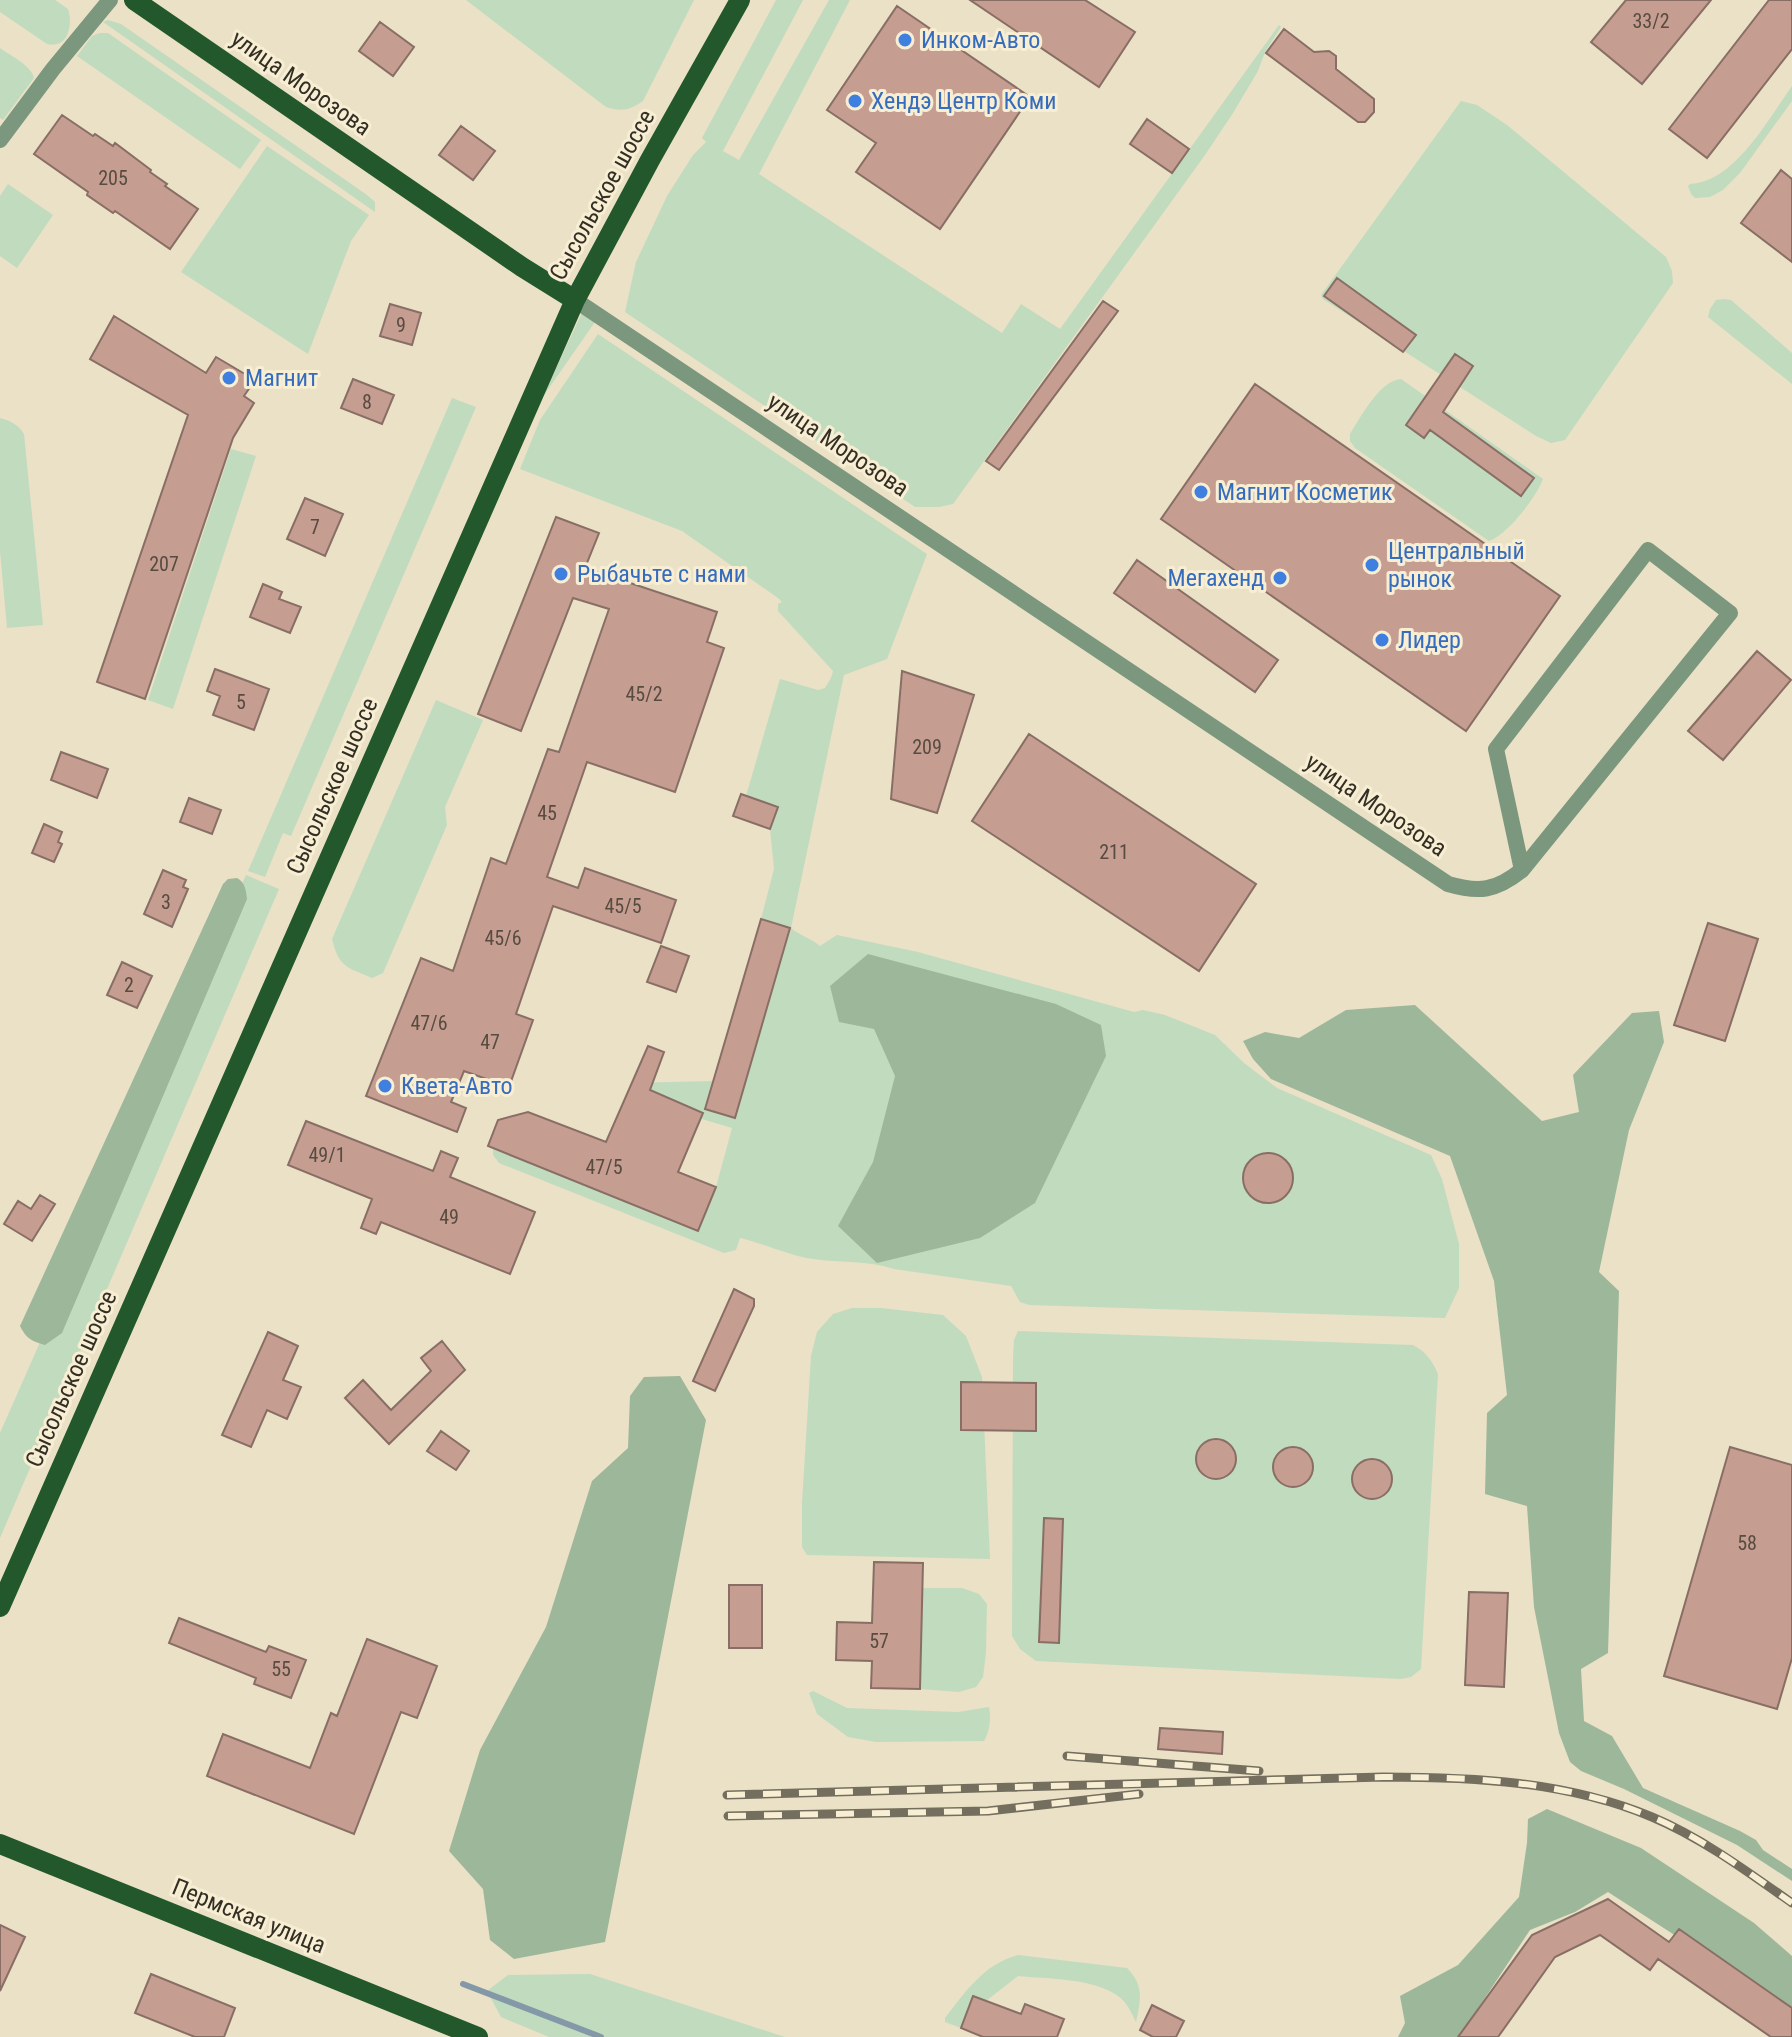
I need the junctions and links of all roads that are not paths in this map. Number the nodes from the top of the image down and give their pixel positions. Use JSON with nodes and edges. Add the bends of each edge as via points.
{"nodes":[{"id":1,"x":110,"y":0,"type":"edge"},
{"id":2,"x":134,"y":0,"type":"edge"},
{"id":3,"x":740,"y":0,"type":"edge"},
{"id":4,"x":0,"y":140,"type":"edge"},
{"id":5,"x":575,"y":300,"type":"junction"},
{"id":6,"x":1522,"y":870,"type":"junction"},
{"id":7,"x":0,"y":1607,"type":"edge"},
{"id":8,"x":0,"y":1844,"type":"edge"},
{"id":9,"x":478,"y":2037,"type":"edge"}],
"edges":[{"from":1,"to":4,"type":"street"},
{"from":2,"to":5,"type":"main road","name":"улица Морозова"},
{"from":3,"to":5,"type":"main road","name":"Сысольское шоссе"},
{"from":5,"to":6,"type":"street","name":"улица Морозова","via":[[1448,884],[1489,889]]},
{"from":5,"to":7,"type":"main road","name":"Сысольское шоссе"},
{"from":6,"to":6,"type":"street","via":[[1496,749],[1648,550],[1730,613]]},
{"from":8,"to":9,"type":"main road","name":"Пермская улица"}]}
